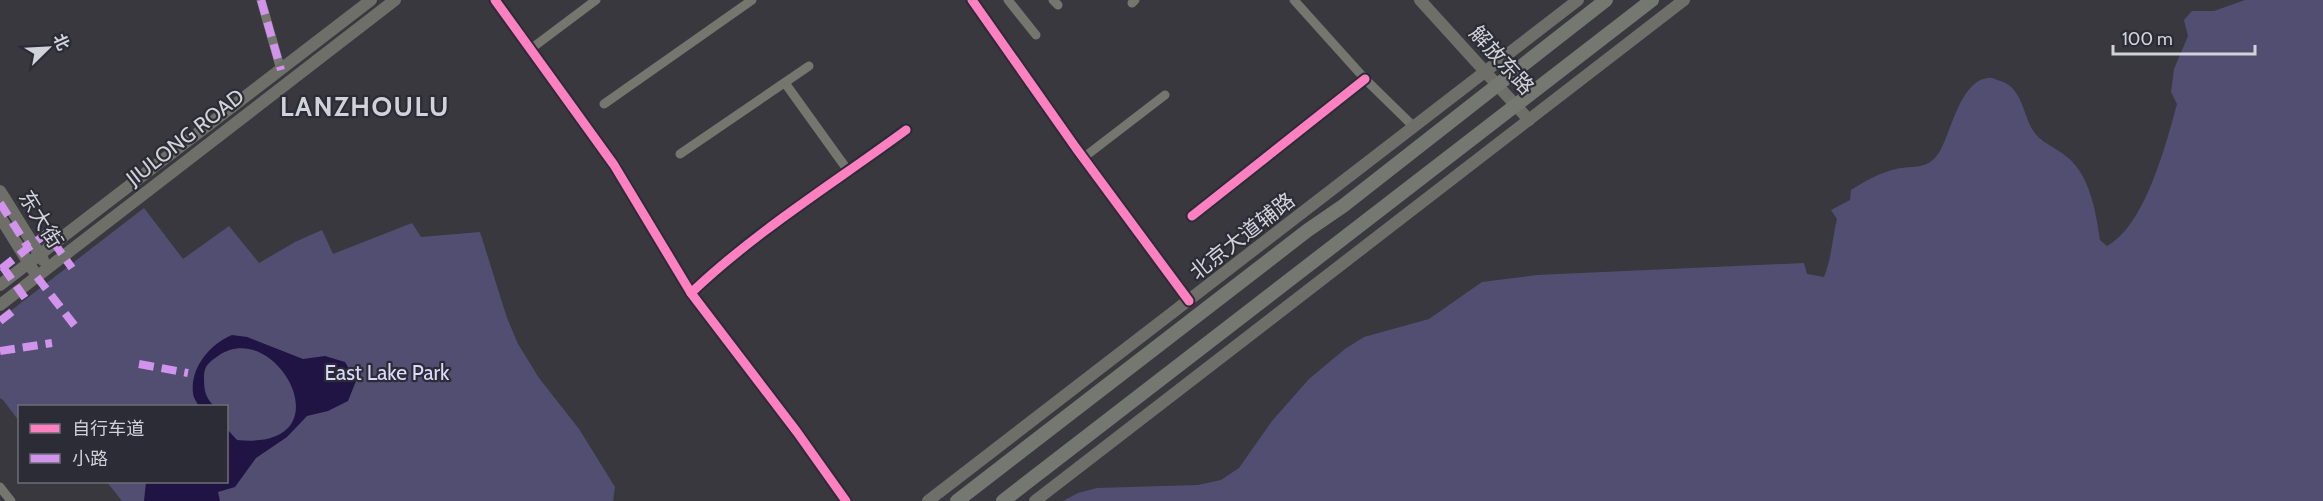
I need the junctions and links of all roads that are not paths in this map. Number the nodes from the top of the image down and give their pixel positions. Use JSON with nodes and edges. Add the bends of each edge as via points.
{"nodes":[{"id":1,"x":261,"y":0,"type":"edge"},
{"id":2,"x":371,"y":0,"type":"edge"},
{"id":3,"x":395,"y":0,"type":"edge"},
{"id":4,"x":495,"y":0,"type":"edge"},
{"id":5,"x":596,"y":0,"type":"edge"},
{"id":6,"x":752,"y":0,"type":"edge"},
{"id":7,"x":972,"y":0,"type":"edge"},
{"id":8,"x":1008,"y":0,"type":"edge"},
{"id":9,"x":1294,"y":0,"type":"edge"},
{"id":10,"x":1420,"y":0,"type":"edge"},
{"id":11,"x":1431,"y":0,"type":"edge"},
{"id":12,"x":1578,"y":0,"type":"edge"},
{"id":13,"x":1606,"y":0,"type":"edge"},
{"id":14,"x":1652,"y":0,"type":"edge"},
{"id":15,"x":1684,"y":0,"type":"edge"},
{"id":16,"x":1036,"y":35,"type":"dead end"},
{"id":17,"x":532,"y":48,"type":"junction"},
{"id":18,"x":809,"y":66,"type":"dead end"},
{"id":19,"x":1489,"y":69,"type":"junction"},
{"id":20,"x":281,"y":70,"type":"junction"},
{"id":21,"x":1365,"y":79,"type":"junction"},
{"id":22,"x":1501,"y":82,"type":"junction"},
{"id":23,"x":785,"y":83,"type":"junction"},
{"id":24,"x":1165,"y":95,"type":"dead end"},
{"id":25,"x":1519,"y":103,"type":"junction"},
{"id":26,"x":604,"y":104,"type":"dead end"},
{"id":27,"x":1533,"y":118,"type":"junction"},
{"id":28,"x":1414,"y":128,"type":"junction"},
{"id":29,"x":906,"y":130,"type":"dead end"},
{"id":30,"x":680,"y":154,"type":"dead end"},
{"id":31,"x":1083,"y":158,"type":"junction"},
{"id":32,"x":849,"y":172,"type":"junction"},
{"id":33,"x":0,"y":191,"type":"edge"},
{"id":34,"x":1192,"y":216,"type":"dead end"},
{"id":35,"x":0,"y":218,"type":"edge"},
{"id":36,"x":40,"y":255,"type":"junction"},
{"id":37,"x":29,"y":263,"type":"junction"},
{"id":38,"x":48,"y":268,"type":"junction"},
{"id":39,"x":38,"y":277,"type":"junction"},
{"id":40,"x":0,"y":285,"type":"edge"},
{"id":41,"x":691,"y":293,"type":"junction"},
{"id":42,"x":1189,"y":301,"type":"junction"},
{"id":43,"x":0,"y":305,"type":"edge"},
{"id":44,"x":0,"y":487,"type":"edge"},
{"id":45,"x":11,"y":501,"type":"edge"},
{"id":46,"x":846,"y":501,"type":"edge"},
{"id":47,"x":928,"y":501,"type":"edge"},
{"id":48,"x":957,"y":501,"type":"edge"},
{"id":49,"x":1003,"y":501,"type":"edge"},
{"id":50,"x":1035,"y":501,"type":"edge"}],
"edges":[{"from":1,"to":20,"type":"street"},
{"from":2,"to":20,"type":"main road","name":"JIULONG ROAD"},
{"from":3,"to":38,"type":"main road","name":"JIULONG ROAD"},
{"from":4,"to":17,"type":"street"},
{"from":5,"to":17,"type":"street"},
{"from":6,"to":26,"type":"street"},
{"from":7,"to":31,"type":"street"},
{"from":8,"to":16,"type":"street"},
{"from":9,"to":21,"type":"street"},
{"from":10,"to":19,"type":"main road","name":"解放东路"},
{"from":11,"to":19,"type":"main road","name":"解放东路"},
{"from":12,"to":19,"type":"main road","name":"北京大道辅路"},
{"from":13,"to":22,"type":"main road"},
{"from":14,"to":25,"type":"main road"},
{"from":15,"to":27,"type":"main road"},
{"from":17,"to":41,"type":"street","via":[[614,165]]},
{"from":18,"to":23,"type":"street"},
{"from":19,"to":22,"type":"main road","name":"解放东路"},
{"from":19,"to":28,"type":"main road","name":"北京大道辅路"},
{"from":20,"to":36,"type":"main road","name":"JIULONG ROAD"},
{"from":21,"to":28,"type":"street"},
{"from":21,"to":34,"type":"street"},
{"from":22,"to":25,"type":"main road","name":"解放东路"},
{"from":22,"to":48,"type":"main road"},
{"from":23,"to":30,"type":"street"},
{"from":23,"to":32,"type":"street"},
{"from":24,"to":31,"type":"street"},
{"from":25,"to":27,"type":"main road","name":"解放东路"},
{"from":25,"to":49,"type":"main road"},
{"from":27,"to":50,"type":"main road"},
{"from":28,"to":42,"type":"main road","name":"北京大道辅路"},
{"from":29,"to":32,"type":"street"},
{"from":31,"to":42,"type":"street"},
{"from":32,"to":41,"type":"street","via":[[714,271]]},
{"from":33,"to":36,"type":"main road","name":"东大街"},
{"from":35,"to":37,"type":"main road","name":"东大街"},
{"from":36,"to":37,"type":"main road","name":"JIULONG ROAD"},
{"from":36,"to":38,"type":"main road","name":"东大街"},
{"from":37,"to":39,"type":"main road","name":"东大街"},
{"from":37,"to":40,"type":"main road","name":"JIULONG ROAD"},
{"from":38,"to":39,"type":"main road","name":"JIULONG ROAD"},
{"from":39,"to":43,"type":"main road","name":"JIULONG ROAD"},
{"from":41,"to":46,"type":"street"},
{"from":42,"to":47,"type":"main road","name":"北京大道辅路"},
{"from":44,"to":45,"type":"street"}]}
